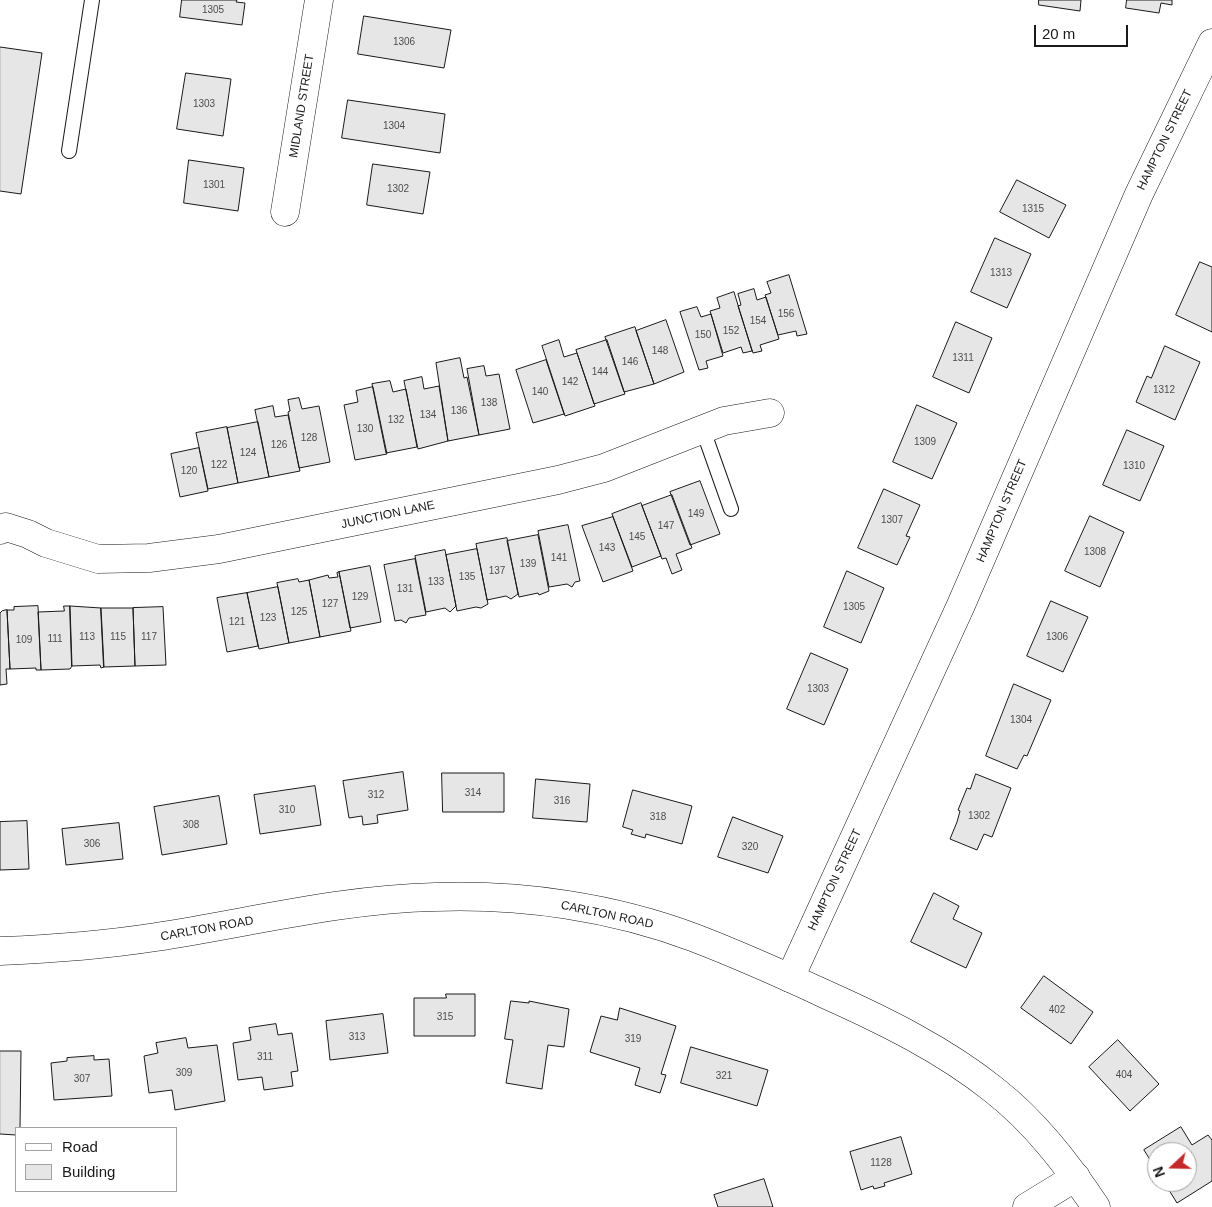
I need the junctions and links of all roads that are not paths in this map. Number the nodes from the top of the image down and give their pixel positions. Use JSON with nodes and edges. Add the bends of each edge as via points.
{"nodes":[{"id":1,"x":92,"y":0,"type":"edge"},
{"id":2,"x":319,"y":0,"type":"edge"},
{"id":3,"x":1212,"y":43,"type":"edge"},
{"id":4,"x":69,"y":152,"type":"dead end"},
{"id":5,"x":285,"y":212,"type":"dead end"},
{"id":6,"x":770,"y":413,"type":"dead end"},
{"id":7,"x":703,"y":430,"type":"junction"},
{"id":8,"x":731,"y":509,"type":"dead end"},
{"id":9,"x":0,"y":530,"type":"edge"},
{"id":10,"x":0,"y":952,"type":"edge"},
{"id":11,"x":790,"y":978,"type":"junction"},
{"id":12,"x":1076,"y":1177,"type":"junction"},
{"id":13,"x":1027,"y":1207,"type":"edge"},
{"id":14,"x":1096,"y":1207,"type":"edge"}],
"edges":[{"from":1,"to":4,"type":"lane"},
{"from":2,"to":5,"type":"street","name":"MIDLAND STREET"},
{"from":3,"to":11,"type":"street","name":"HAMPTON STREET","via":[[1139,194],[961,605]]},
{"from":6,"to":7,"type":"street","name":"JUNCTION LANE","via":[[724,421]]},
{"from":7,"to":8,"type":"lane"},
{"from":7,"to":9,"type":"street","name":"JUNCTION LANE","via":[[604,468],[558,480],[219,549],[149,558],[98,559],[6,527]]},
{"from":10,"to":11,"type":"street","name":"CARLTON ROAD","via":[[72,948],[152,938],[357,903],[434,897],[513,899],[583,908],[640,920],[694,938]]},
{"from":11,"to":12,"type":"street","name":"CARLTON ROAD","via":[[946,1056],[995,1090],[1038,1130]]},
{"from":12,"to":13,"type":"street"},
{"from":12,"to":14,"type":"street","name":"CARLTON ROAD"}]}
